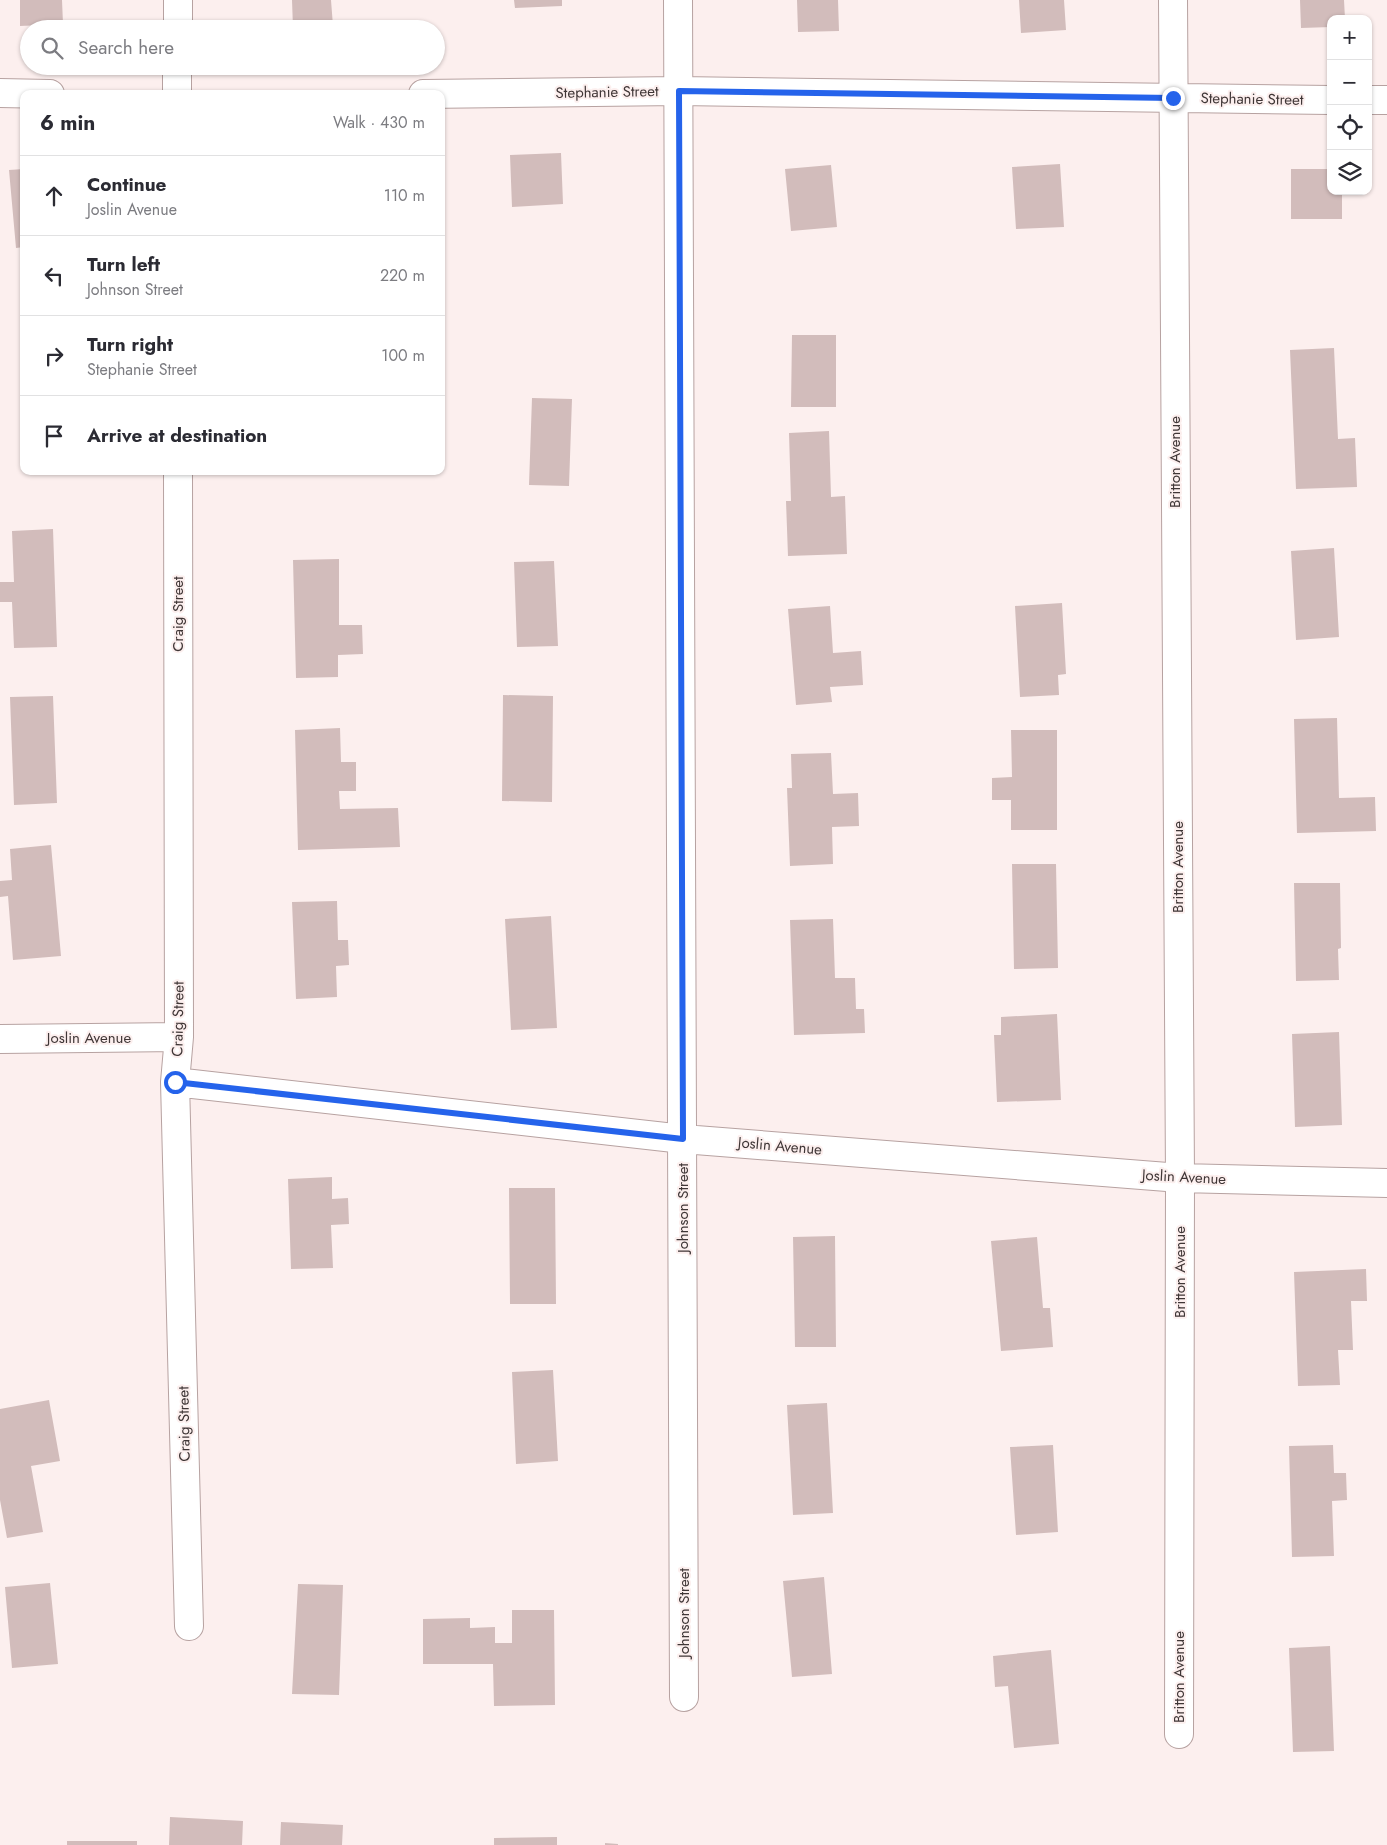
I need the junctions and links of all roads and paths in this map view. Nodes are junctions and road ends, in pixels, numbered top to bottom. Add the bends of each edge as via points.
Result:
1 (178, 0) edge
2 (678, 0) edge
3 (1173, 0) edge
4 (178, 20) edge
5 (177, 75) edge
6 (177, 90) edge
7 (679, 91) junction
8 (0, 93) edge
9 (20, 93) edge
10 (445, 94) edge
11 (1173, 98) junction
12 (1327, 100) edge
13 (1372, 100) edge
14 (1387, 100) edge
15 (178, 475) edge
16 (179, 1038) junction
17 (0, 1039) edge
18 (175, 1082) junction
19 (683, 1139) junction
20 (1180, 1178) junction
21 (1387, 1183) edge
22 (189, 1626) dead end
23 (684, 1697) dead end
24 (1179, 1734) dead end

1 - 4 street
2 - 7 street, Johnson Street
3 - 11 street, Britton Avenue
5 - 6 street
7 - 10 street, Stephanie Street
7 - 11 street, Stephanie Street
7 - 19 street, Johnson Street
8 - 9 street
11 - 12 street, Stephanie Street
11 - 20 street, Britton Avenue
13 - 14 street
15 - 16 street, Craig Street
16 - 17 street, Joslin Avenue
16 - 18 street, Craig Street
18 - 19 street, Joslin Avenue
18 - 22 street, Craig Street
19 - 20 street, Joslin Avenue
19 - 23 street, Johnson Street
20 - 21 street, Joslin Avenue
20 - 24 street, Britton Avenue

